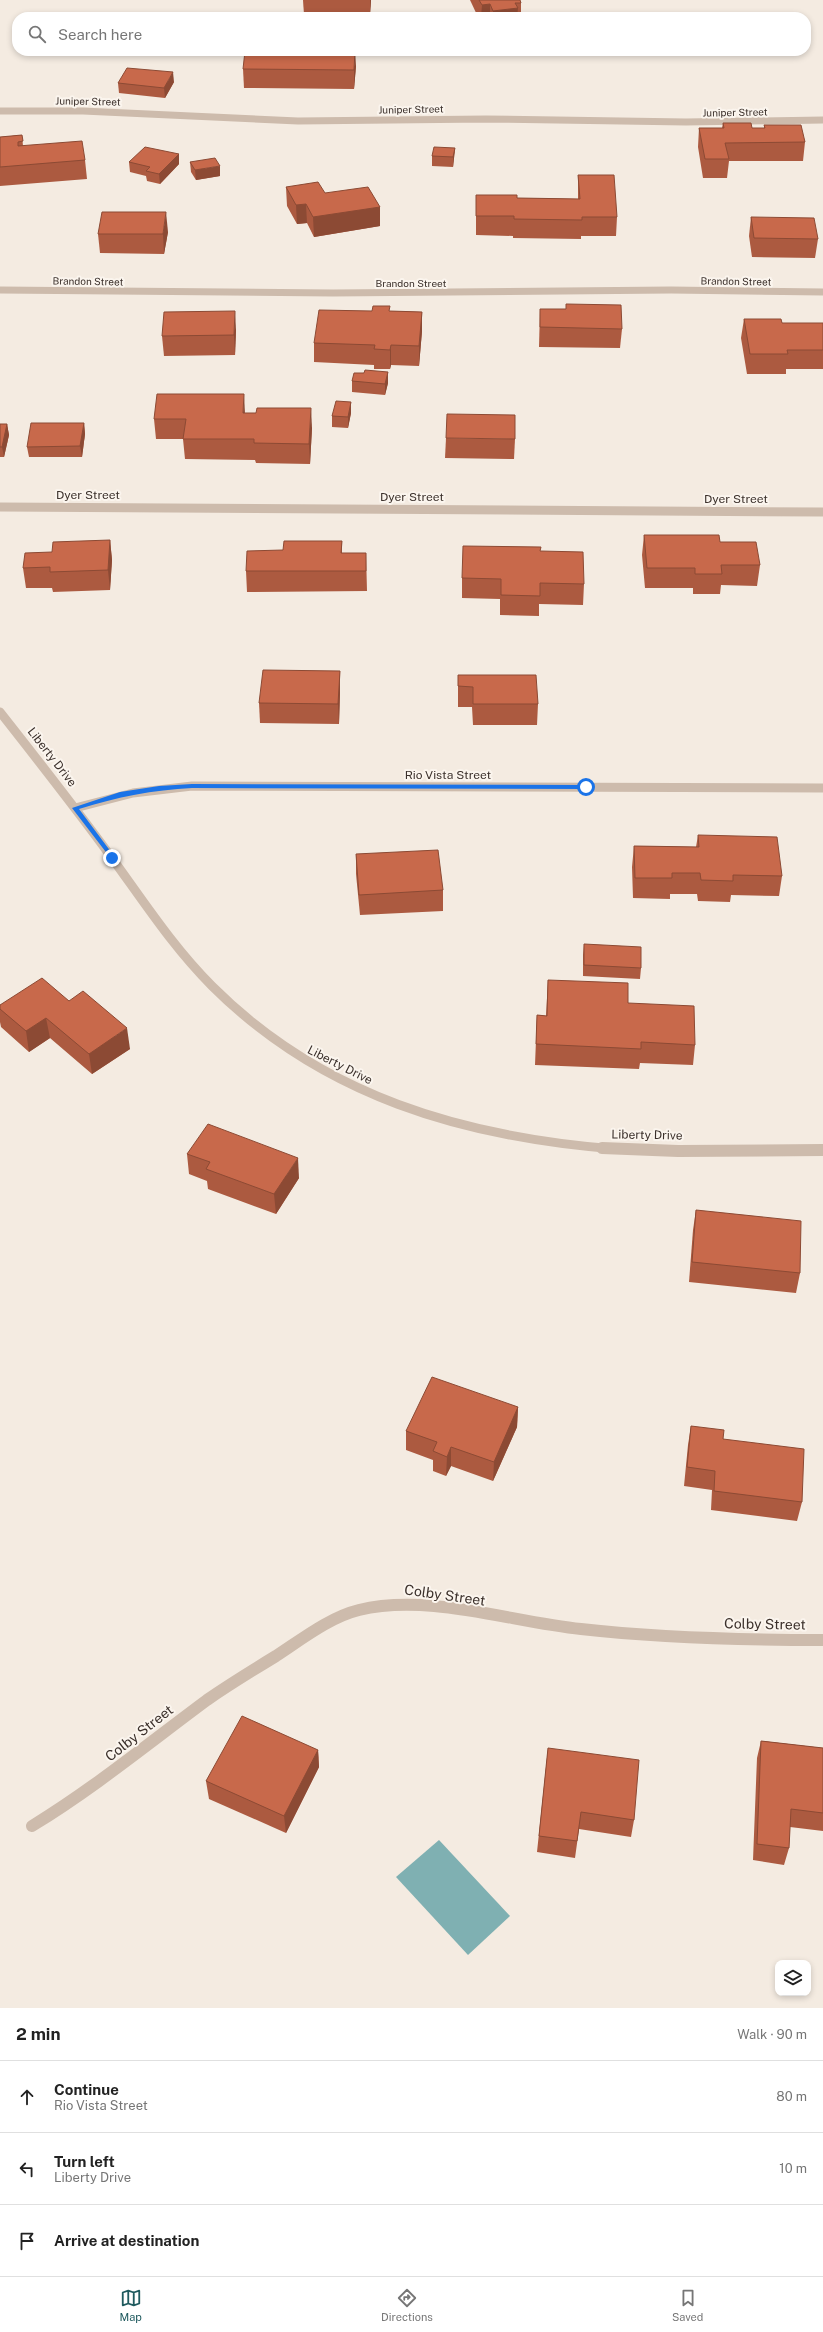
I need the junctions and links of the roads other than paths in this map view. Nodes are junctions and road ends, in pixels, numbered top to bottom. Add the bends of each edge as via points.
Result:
1 (0, 111) edge
2 (823, 120) edge
3 (0, 290) edge
4 (823, 292) edge
5 (0, 507) edge
6 (823, 512) edge
7 (0, 712) edge
8 (823, 788) edge
9 (75, 808) junction
10 (823, 1150) edge
11 (823, 1640) edge
12 (32, 1826) dead end

1 - 2 street, Juniper Street via 83,111 298,121
3 - 4 street, Brandon Street via 333,293 671,290
5 - 6 street, Dyer Street
7 - 9 street, Liberty Drive
8 - 9 street, Rio Vista Street via 192,786 120,794
9 - 10 street, Liberty Drive via 176,945 212,985 250,1023 292,1054 346,1085 409,1111 462,1126 530,1139 593,1147
11 - 12 street, Colby Street via 741,1640 604,1631 396,1603 357,1610 321,1627 215,1694 79,1797

